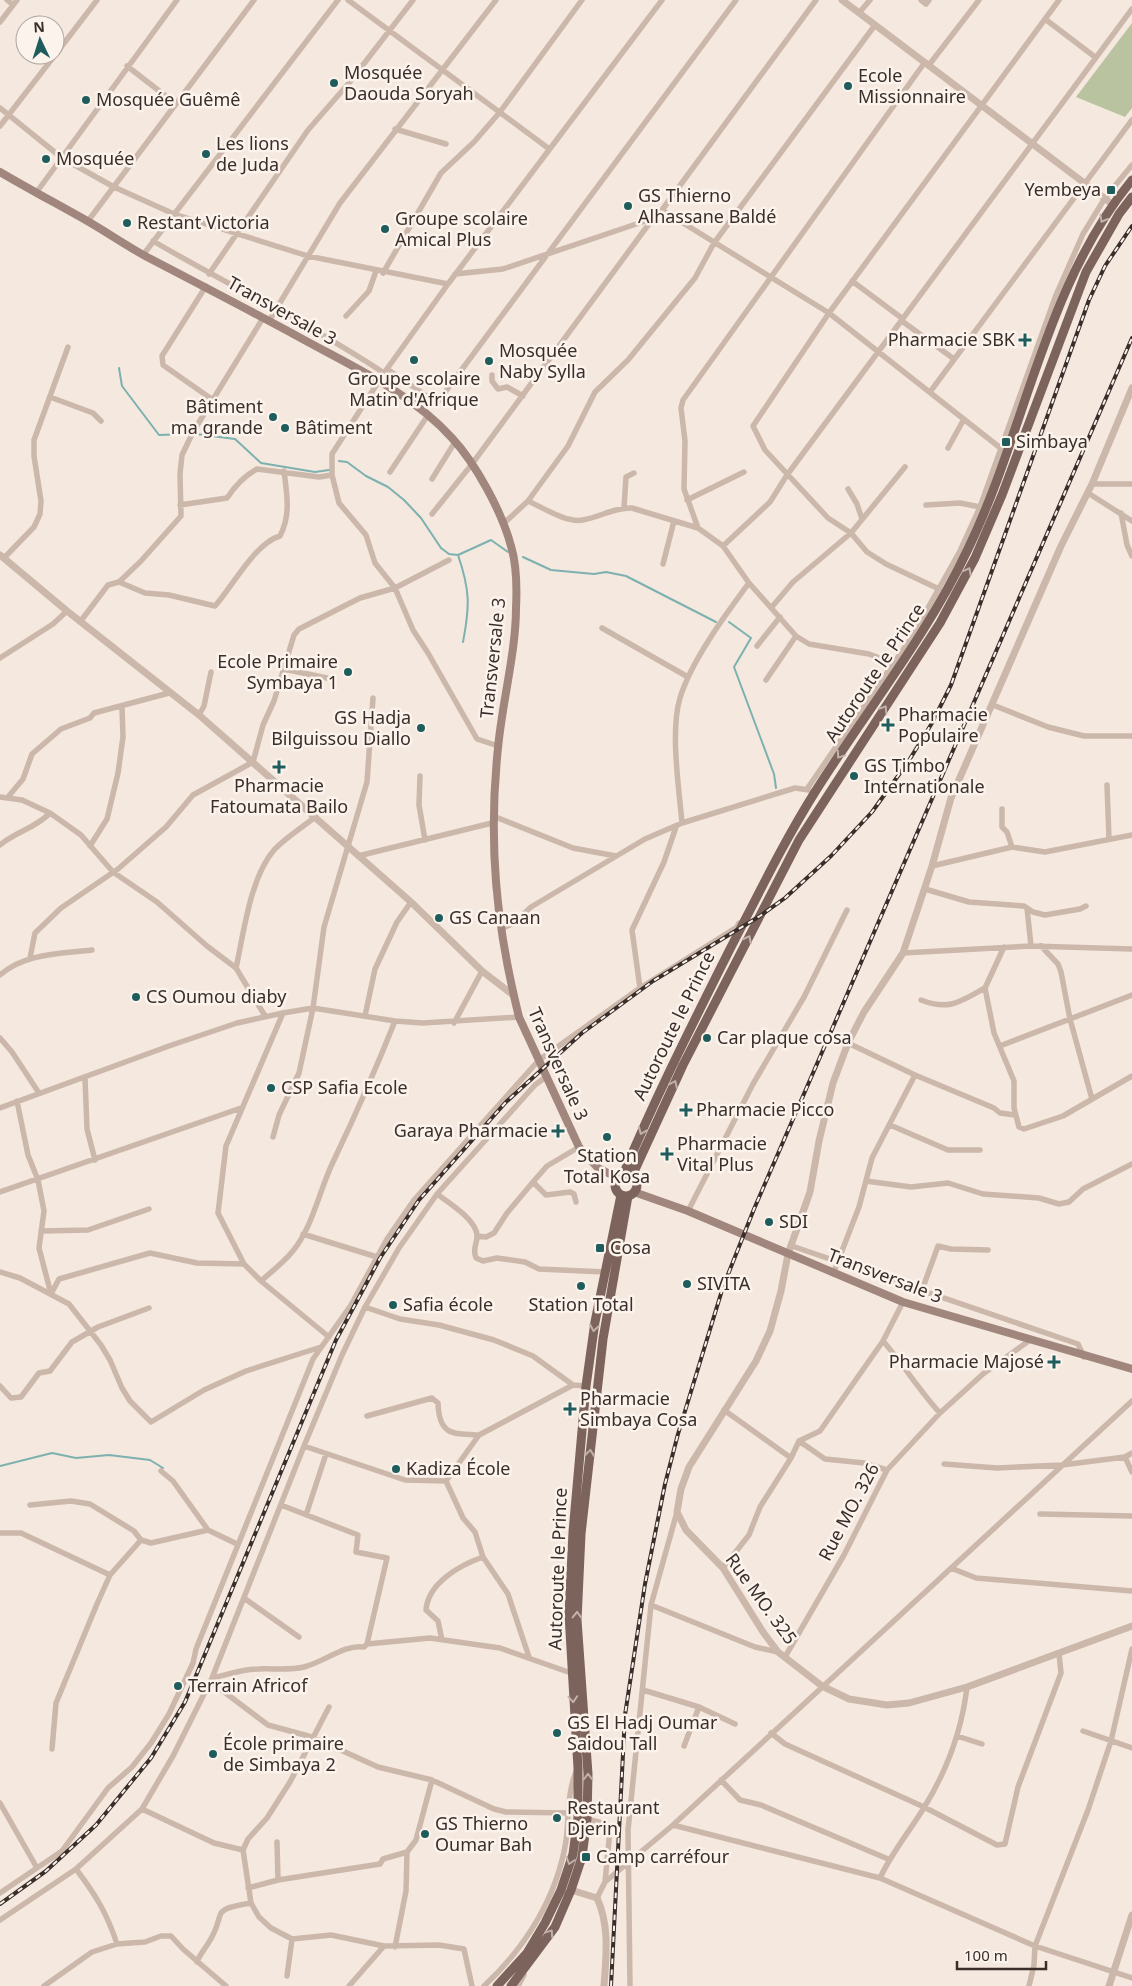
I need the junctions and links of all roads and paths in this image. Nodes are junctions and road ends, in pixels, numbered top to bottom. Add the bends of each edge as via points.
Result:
1 (7, 0) edge
2 (97, 0) edge
3 (177, 0) edge
4 (254, 0) edge
5 (338, 0) edge
6 (348, 0) edge
7 (413, 0) edge
8 (496, 0) edge
9 (582, 0) edge
10 (662, 0) edge
11 (736, 0) edge
12 (816, 0) edge
13 (842, 0) edge
14 (870, 0) edge
15 (921, 0) edge
16 (929, 0) edge
17 (978, 0) edge
18 (1059, 0) edge
19 (15, 3) edge
20 (1132, 9) edge
21 (859, 13) junction
22 (1045, 19) junction
23 (0, 22) edge
24 (875, 25) junction
25 (390, 29) junction
26 (65, 42) edge
27 (1095, 57) junction
28 (927, 64) junction
29 (47, 65) edge
30 (127, 66) junction
31 (442, 68) junction
32 (176, 104) junction
33 (0, 108) edge
34 (982, 108) junction
35 (500, 112) junction
36 (9, 115) junction
37 (1132, 120) edge
38 (0, 126) edge
39 (395, 129) junction
40 (1033, 142) junction
41 (446, 144) dead end
42 (548, 148) junction
43 (62, 158) junction
44 (1132, 165) edge
45 (0, 172) edge
46 (1132, 180) edge
47 (0, 181) edge
48 (1084, 182) junction
49 (114, 187) junction
50 (36, 193) junction
51 (1132, 197) edge
52 (1109, 201) junction
53 (662, 210) junction
54 (174, 214) junction
55 (654, 217) junction
56 (88, 221) junction
57 (236, 233) junction
58 (153, 241) junction
59 (714, 243) junction
60 (143, 254) junction
61 (548, 255) junction
62 (308, 256) junction
63 (380, 272) junction
64 (209, 274) junction
65 (455, 274) junction
66 (771, 279) junction
67 (852, 281) junction
68 (448, 284) junction
69 (206, 286) junction
70 (276, 310) junction
71 (829, 313) junction
72 (346, 316) dead end
73 (266, 319) junction
74 (903, 320) junction
75 (68, 347) dead end
76 (878, 354) junction
77 (954, 359) junction
78 (386, 371) junction
79 (492, 375) dead end
80 (379, 382) junction
81 (1132, 388) edge
82 (930, 392) junction
83 (523, 396) junction
84 (50, 397) junction
85 (213, 400) junction
86 (428, 415) junction
87 (964, 419) junction
88 (101, 421) dead end
89 (455, 442) junction
90 (948, 448) dead end
91 (1003, 450) junction
92 (472, 464) junction
93 (905, 467) dead end
94 (284, 471) junction
95 (390, 472) dead end
96 (744, 472) dead end
97 (634, 474) dead end
98 (332, 475) junction
99 (786, 476) junction
100 (432, 479) dead end
101 (1092, 484) junction
102 (1132, 484) edge
103 (848, 489) dead end
104 (1088, 493) junction
105 (687, 500) junction
106 (528, 502) junction
107 (180, 504) junction
108 (926, 504) dead end
109 (980, 507) junction
110 (624, 508) junction
111 (1121, 513) junction
112 (432, 514) dead end
113 (862, 519) junction
114 (674, 521) junction
115 (1132, 522) edge
116 (503, 524) junction
117 (698, 528) junction
118 (851, 533) junction
119 (723, 546) junction
120 (2, 556) edge
121 (1132, 556) edge
122 (449, 560) dead end
123 (663, 564) dead end
124 (119, 582) junction
125 (749, 583) junction
126 (395, 588) junction
127 (939, 589) junction
128 (772, 608) junction
129 (67, 611) junction
130 (780, 617) junction
131 (80, 622) junction
132 (602, 628) dead end
133 (796, 636) junction
134 (757, 646) dead end
135 (0, 658) edge
136 (893, 663) junction
137 (284, 669) junction
138 (211, 672) dead end
139 (327, 678) dead end
140 (688, 678) junction
141 (766, 680) dead end
142 (169, 692) junction
143 (373, 698) dead end
144 (993, 705) junction
145 (122, 707) junction
146 (199, 715) junction
147 (1132, 736) edge
148 (498, 746) junction
149 (253, 762) junction
150 (420, 776) dead end
151 (1107, 784) dead end
152 (811, 791) junction
153 (8, 797) junction
154 (0, 798) edge
155 (1002, 809) dead end
156 (50, 813) junction
157 (314, 818) junction
158 (493, 819) junction
159 (679, 825) junction
160 (1132, 835) edge
161 (1109, 839) junction
162 (424, 840) junction
163 (0, 845) edge
164 (90, 846) junction
165 (1012, 847) junction
166 (348, 848) junction
167 (358, 856) junction
168 (616, 856) junction
169 (932, 866) junction
170 (113, 872) junction
171 (764, 883) junction
172 (925, 889) junction
173 (411, 902) junction
174 (1086, 906) dead end
175 (1027, 908) junction
176 (847, 910) dead end
177 (501, 929) junction
178 (1031, 946) junction
179 (1040, 946) junction
180 (1004, 947) junction
181 (1132, 949) edge
182 (92, 950) dead end
183 (903, 953) junction
184 (30, 958) junction
185 (236, 968) junction
186 (482, 971) junction
187 (0, 975) edge
188 (640, 988) junction
189 (985, 988) junction
190 (513, 995) junction
191 (1132, 995) edge
192 (921, 1000) dead end
193 (313, 1008) junction
194 (282, 1013) junction
195 (265, 1016) junction
196 (365, 1016) junction
197 (519, 1017) junction
198 (1070, 1018) junction
199 (395, 1021) junction
200 (454, 1022) junction
201 (0, 1038) edge
202 (848, 1042) junction
203 (1000, 1046) junction
204 (539, 1060) junction
205 (915, 1075) junction
206 (547, 1076) junction
207 (1132, 1076) edge
208 (85, 1078) junction
209 (39, 1093) junction
210 (1092, 1099) junction
211 (17, 1101) junction
212 (0, 1108) edge
213 (241, 1108) junction
214 (1015, 1115) junction
215 (890, 1125) junction
216 (273, 1137) dead end
217 (579, 1147) junction
218 (980, 1150) dead end
219 (95, 1160) junction
220 (1132, 1164) edge
221 (624, 1176) junction
222 (38, 1180) junction
223 (866, 1181) junction
224 (533, 1182) junction
225 (0, 1192) edge
226 (437, 1194) junction
227 (628, 1194) junction
228 (576, 1202) dead end
229 (149, 1209) dead end
230 (688, 1212) junction
231 (41, 1231) junction
232 (304, 1234) junction
233 (477, 1236) junction
234 (792, 1246) junction
235 (988, 1250) dead end
236 (788, 1254) junction
237 (377, 1257) junction
238 (838, 1262) junction
239 (244, 1264) junction
240 (0, 1272) edge
241 (605, 1272) junction
242 (833, 1274) junction
243 (261, 1281) junction
244 (922, 1290) junction
245 (51, 1294) junction
246 (903, 1302) junction
247 (366, 1307) junction
248 (149, 1308) dead end
249 (92, 1332) junction
250 (328, 1337) junction
251 (1030, 1340) junction
252 (883, 1341) junction
253 (323, 1346) junction
254 (1084, 1357) junction
255 (1132, 1369) edge
256 (573, 1385) junction
257 (0, 1386) edge
258 (586, 1386) junction
259 (1132, 1401) edge
260 (724, 1410) junction
261 (940, 1413) junction
262 (367, 1416) dead end
263 (479, 1435) junction
264 (799, 1441) junction
265 (304, 1446) junction
266 (1132, 1453) edge
267 (326, 1454) junction
268 (791, 1458) junction
269 (1126, 1458) junction
270 (944, 1464) dead end
271 (1062, 1465) junction
272 (161, 1470) dead end
273 (887, 1470) junction
274 (1132, 1472) edge
275 (446, 1480) junction
276 (30, 1505) dead end
277 (281, 1505) junction
278 (677, 1512) junction
279 (306, 1514) junction
280 (1040, 1514) dead end
281 (1132, 1516) edge
282 (208, 1530) junction
283 (0, 1533) edge
284 (141, 1540) junction
285 (237, 1544) junction
286 (483, 1557) junction
287 (723, 1568) junction
288 (951, 1568) junction
289 (110, 1575) junction
290 (1132, 1591) edge
291 (244, 1598) junction
292 (651, 1605) junction
293 (1132, 1626) edge
294 (299, 1637) dead end
295 (442, 1640) junction
296 (367, 1644) junction
297 (1132, 1649) edge
298 (1059, 1653) junction
299 (782, 1654) junction
300 (529, 1657) junction
301 (571, 1673) junction
302 (212, 1680) junction
303 (822, 1686) junction
304 (968, 1687) junction
305 (643, 1690) junction
306 (328, 1707) dead end
307 (699, 1708) junction
308 (735, 1724) dead end
309 (1083, 1731) dead end
310 (771, 1732) junction
311 (957, 1736) junction
312 (312, 1737) junction
313 (1111, 1741) junction
314 (982, 1744) dead end
315 (684, 1746) dead end
316 (1132, 1748) edge
317 (52, 1749) dead end
318 (578, 1768) junction
319 (432, 1780) junction
320 (721, 1780) junction
321 (0, 1803) edge
322 (924, 1807) junction
323 (142, 1809) junction
324 (570, 1813) junction
325 (587, 1819) junction
326 (673, 1825) junction
327 (276, 1842) dead end
328 (244, 1850) junction
329 (407, 1852) junction
330 (888, 1859) junction
331 (628, 1862) junction
332 (37, 1868) junction
333 (76, 1869) junction
334 (880, 1878) junction
335 (278, 1880) junction
336 (605, 1882) junction
337 (248, 1888) junction
338 (571, 1890) junction
339 (0, 1893) edge
340 (597, 1898) junction
341 (251, 1903) junction
342 (1132, 1915) edge
343 (0, 1920) edge
344 (292, 1938) junction
345 (117, 1944) junction
346 (384, 1946) junction
347 (1035, 1946) junction
348 (395, 1947) junction
349 (534, 1956) junction
350 (197, 1962) junction
351 (1114, 1972) junction
352 (287, 1976) dead end
353 (1132, 1978) edge
354 (44, 1986) edge
355 (226, 1986) edge
356 (349, 1986) edge
357 (472, 1986) edge
358 (484, 1986) edge
359 (497, 1986) edge
360 (511, 1986) edge
361 (518, 1986) edge
362 (604, 1986) edge
363 (630, 1986) edge
364 (1029, 1986) edge
365 (1109, 1986) edge

1 - 19 street
2 - 26 street
3 - 30 street
4 - 32 street
5 - 54 street
6 - 25 street
7 - 25 street
8 - 31 street
9 - 35 street
10 - 42 street
11 - 61 street
12 - 53 street
13 - 21 street
14 - 21 street
15 - 16 street via 926,4
17 - 28 street
18 - 22 street
19 - 23 street
20 - 27 street
21 - 24 street
22 - 27 street
22 - 34 street
24 - 28 street
24 - 59 street
25 - 31 street
25 - 57 street via 308,130
27 - 40 street
28 - 34 street
28 - 66 street
29 - 36 street
30 - 32 street
30 - 43 street
31 - 35 street
31 - 39 street
32 - 49 street
33 - 36 street
34 - 40 street
34 - 67 street
35 - 42 street
35 - 63 street via 441,173
36 - 38 street
36 - 43 street
37 - 48 street
39 - 41 street
39 - 62 street via 340,203
40 - 48 street
40 - 74 street
42 - 65 street
43 - 49 street
43 - 50 street
44 - 52 street
45 - 47 street
45 - 50 main road, Transversale 3
46 - 52 main road, Autoroute le Prince
48 - 52 street
48 - 77 street
49 - 54 street
49 - 56 street
50 - 56 main road, Transversale 3
221 -> 51 main road, Autoroute le Prince via 799,840 940,623 975,558 1086,272
52 - 91 main road, Autoroute le Prince via 1077,266
53 - 55 street
53 - 59 street
54 - 57 street
54 - 58 street
55 - 61 street
55 - 83 street
56 - 60 main road, Transversale 3
57 - 62 street
57 - 64 street
58 - 60 street
58 - 64 street
59 - 66 street
59 - 106 street via 695,278 628,360 595,392 568,446
60 - 69 main road, Transversale 3
61 - 65 street via 503,269
61 - 78 street via 437,403
62 - 63 street
62 - 70 street
63 - 68 street
63 - 72 street via 369,291
64 - 70 street
65 - 68 street
66 - 71 street
66 - 105 street via 683,400 684,489
67 - 71 street
67 - 74 street
68 - 78 street
69 - 73 main road, Transversale 3
69 - 85 street via 162,356 162,365
70 - 73 street
70 - 78 street
71 - 76 street
71 - 99 street via 753,426 765,450
73 - 80 main road, Transversale 3
73 - 85 street
74 - 76 street
74 - 77 street
75 - 84 street
76 - 82 street
76 - 99 street
77 - 82 street
78 - 80 street
79 - 83 street via 498,389 507,388
80 - 86 main road, Transversale 3
80 - 98 street via 332,454
81 - 101 street
82 - 87 street
83 - 92 street
84 - 88 street via 93,413
84 - 120 street via 34,440 40,514 34,527
85 - 107 street via 182,455
86 - 89 main road, Transversale 3
86 - 95 street
87 - 90 street
87 - 91 street
89 - 92 main road, Transversale 3
89 - 100 street
91 - 109 street
91 -> 152 main road, Autoroute le Prince via 969,548 938,607
92 - 112 street
92 - 116 main road, Transversale 3
93 - 113 street
94 - 98 street via 319,477
94 - 107 street via 256,469 235,486 227,498
94 - 124 street via 288,511 280,536 273,538 253,557 215,606 169,595 144,593
96 - 105 street
97 - 110 street via 626,477
98 - 126 street via 339,503 366,535 375,563
99 - 118 street via 828,518
99 - 119 street via 770,502
101 - 102 street
101 - 104 street
103 - 113 street
104 - 111 street
104 - 144 street via 1061,546
105 - 117 street
106 - 110 street via 566,518 581,520
106 - 116 street
107 - 124 street via 181,516
108 - 109 street via 960,503
109 - 127 street
110 - 114 street
111 - 115 street
111 - 121 street
113 - 118 street
114 - 117 street
114 - 123 street
116 - 148 main road, Transversale 3 via 515,571 516,611
117 - 119 street
118 - 127 street via 867,552
118 - 128 street via 793,582
119 - 125 street
120 - 129 street
122 - 126 street
124 - 131 street via 108,585
125 - 128 street
125 - 140 street
126 - 137 street via 360,598 299,629 294,635
126 - 148 street via 413,630 472,733 477,739
127 - 136 street
128 - 130 street
129 - 131 street
129 - 135 street via 53,624
130 - 133 street
130 - 134 street
131 - 142 street
132 - 140 street
133 - 136 street via 809,644 869,654
133 - 141 street
136 - 152 street
137 - 139 street
137 - 149 street
138 - 146 street
140 - 159 street via 680,699 678,725
142 - 145 street
142 - 146 street
143 - 166 street via 367,782
144 - 147 street via 1048,727 1084,736
144 - 169 street via 951,798
145 - 153 street via 94,714 61,729 32,754 22,779
145 - 164 street via 123,738 118,773 107,819
146 - 149 street
148 - 158 main road, Transversale 3
149 - 157 street
149 - 170 street via 193,795 166,827
150 - 162 street via 419,805
151 - 161 street
152 - 159 street via 795,788
152 - 171 main road, Autoroute le Prince
153 - 154 street
153 - 156 street
155 - 165 street via 1002,827
156 - 163 street via 42,822 7,838
156 - 164 street via 81,835
157 - 166 street
157 - 185 street via 275,849 262,868
158 - 162 street
158 - 168 street via 573,848
158 - 177 main road, Transversale 3 via 493,864
159 - 168 street
159 - 188 street via 632,930
160 - 161 street
161 - 165 street via 1045,852
162 - 167 street
164 - 170 street
165 - 169 street
166 - 167 street
166 - 193 street via 324,927
167 - 173 street
168 - 177 street
169 - 172 street
170 - 184 street via 62,908 35,933
170 - 185 street via 157,902
171 - 188 street via 758,886 737,927
171 -> 221 main road, Autoroute le Prince via 672,1063
172 - 175 street via 962,900
172 - 183 street
173 - 186 street
173 - 196 street via 397,922 375,969
174 - 175 street via 1080,910 1045,915
175 - 178 street
176 - 230 street
177 - 190 main road, Transversale 3
178 - 179 street
178 - 180 street
179 - 181 street
179 - 198 street via 1058,964
180 - 183 street
180 - 189 street
182 - 184 street
183 - 202 street
184 - 187 street via 9,967
185 - 195 street
186 - 190 street
186 - 200 street
188 - 204 street
189 - 192 street via 947,1006
189 - 203 street
190 - 197 main road, Transversale 3
191 - 198 street
193 - 194 street
193 - 196 street
193 - 216 street via 299,1073 279,1115
194 - 195 street
194 - 213 street
195 - 208 street via 169,1046
196 - 199 street
197 - 200 street
197 - 204 main road, Transversale 3
198 - 203 street
198 - 210 street
199 - 200 street
199 - 232 street
201 - 209 street
202 - 205 street
202 - 234 street via 833,1083 810,1192
203 - 214 street via 1014,1081
204 - 206 main road, Transversale 3
204 - 237 street via 414,1200
205 - 214 street via 1000,1113
205 - 215 street
206 - 217 main road, Transversale 3
206 - 226 street via 535,1085
207 - 210 street
208 - 209 street
208 - 219 street via 87,1129
209 - 211 street
210 - 214 street via 1063,1116 1024,1130 1019,1127
211 - 212 street
211 - 222 street via 28,1155
213 - 219 street
213 - 239 street via 226,1146 218,1213
215 - 218 street via 948,1150
215 - 223 street via 872,1158
217 - 221 main road, Transversale 3 via 598,1168
217 - 224 street via 547,1166
219 - 222 street
220 - 223 street via 1084,1188 1069,1202 1055,1205 1039,1198 983,1194 948,1183 911,1187
221 - 227 main road via 636,1182
221 - 227 main road via 615,1187
222 - 225 street
222 - 231 street via 44,1211
223 - 238 street
224 - 228 street via 546,1195 570,1192
224 - 233 street via 494,1233 486,1237
226 - 233 street via 464,1213
226 - 247 street via 399,1248
227 - 230 main road, Transversale 3
227 - 241 main road, Autoroute le Prince
325 -> 227 main road, Autoroute le Prince via 588,1774 577,1620 581,1534 603,1339
229 - 231 street via 88,1230
230 - 236 main road, Transversale 3
231 - 245 street via 39,1248
232 - 237 street
232 - 243 street via 292,1252
233 - 241 street via 473,1252 483,1261 497,1258 525,1262 539,1269
234 - 236 street
234 - 238 street
235 - 244 street via 938,1246
236 - 242 main road, Transversale 3
236 - 260 street via 770,1331 756,1361
237 - 250 street via 351,1305
238 - 242 street
238 - 244 street
239 - 243 street
239 - 245 street via 197,1263 150,1253 59,1279
240 - 245 street
241 -> 258 main road, Autoroute le Prince
242 - 246 main road, Transversale 3
243 - 250 street
244 - 254 street via 1078,1344
245 - 249 street via 69,1304
246 - 251 main road, Transversale 3
246 - 252 street
247 - 256 street via 400,1320 439,1325 494,1340 533,1356
247 - 265 street
248 - 249 street
249 - 253 street via 130,1401 151,1422 204,1390
249 - 257 street via 72,1342 50,1372 39,1373 21,1397 11,1398
250 - 253 street
251 - 254 main road, Transversale 3
251 - 261 street, Rue MO. 326 via 983,1374
252 - 261 street via 917,1388
252 - 264 street via 820,1431
253 - 285 street via 313,1359
254 - 255 main road, Transversale 3
256 - 258 street
256 - 263 street
258 - 301 main road, Autoroute le Prince via 572,1550
259 - 271 street
260 - 268 street
260 - 278 street via 689,1468 680,1489
261 - 273 street, Rue MO. 326
262 - 263 street via 432,1398 438,1403 438,1415 443,1426 452,1434
263 - 275 street
264 - 268 street
264 - 273 street via 825,1459 864,1463
265 - 267 street
265 - 277 street
266 - 269 street
267 - 275 street via 405,1480
267 - 279 street
268 - 287 street via 760,1507 749,1535
269 - 271 street
269 - 274 street
270 - 271 street via 997,1468
271 - 288 street
272 - 282 street via 173,1481
273 - 299 street, Rue MO. 326 via 844,1555
275 - 286 street via 463,1518 475,1532
276 - 284 street via 72,1501 90,1504 134,1531
277 - 279 street
277 - 291 street
278 - 287 street, Rue MO. 325 via 686,1530
278 - 292 street
279 - 296 street via 358,1535 356,1552 387,1558
280 - 281 street
282 - 284 street via 152,1543
282 - 285 street
283 - 289 street via 21,1532
284 - 289 street
285 - 332 street via 193,1663 161,1729 132,1767 108,1788 62,1851
286 - 295 street via 464,1563 433,1589 426,1603 426,1610 438,1621
286 - 300 street via 508,1594
287 - 299 street, Rue MO. 325 via 763,1632
288 - 290 street via 976,1578
288 - 303 street
289 - 317 street via 56,1703
291 - 294 street
291 - 302 street
292 - 299 street via 755,1647
292 - 305 street
293 - 298 street, Rue MO. 325
295 - 296 street via 430,1638
295 - 300 street via 500,1648
296 - 302 street via 348,1648 304,1667 284,1670 256,1668
297 - 313 street
298 - 304 street, Rue MO. 325
298 - 322 street via 1060,1672 1018,1788 1004,1844 997,1845
299 - 303 street, Rue MO. 325
300 - 301 street
301 -> 318 main road, Autoroute le Prince
302 - 312 street via 268,1725
302 - 323 street
303 - 304 street, Rue MO. 325 via 849,1699 887,1705 909,1703
303 - 310 street
304 - 311 street
305 - 307 street
305 - 331 street via 628,1830
306 - 312 street
307 - 308 street
307 - 315 street
309 - 313 street
310 - 320 street
310 - 322 street via 785,1744
311 - 314 street
311 - 322 street
312 - 319 street via 378,1767
312 - 328 street via 290,1782 267,1818 248,1839
313 - 316 street
313 - 347 street via 1085,1819
318 - 324 street via 572,1783
318 -> 359 main road, Autoroute le Prince via 578,1817 573,1854 560,1890 526,1953
319 - 324 street via 506,1812
319 - 329 street via 416,1840
320 - 326 street
320 - 330 street via 740,1800 761,1805
321 - 332 street
322 - 330 street
323 - 328 street via 214,1843
323 - 333 street
324 - 358 street via 556,1881 545,1906 503,1969
325 - 336 street via 606,1824 610,1830
325 - 338 main road, Autoroute le Prince via 582,1857
326 - 331 street
326 - 334 street
327 - 335 street
328 - 337 street
329 - 335 street via 380,1864
329 - 348 street via 406,1891
330 - 334 street
331 - 336 street
331 - 363 street
332 - 339 street
333 - 343 street
333 - 345 street via 97,1897
334 - 347 street
335 - 337 street
336 - 340 street
337 - 341 street
338 - 340 street
349 -> 338 main road, Autoroute le Prince via 555,1927
340 - 362 street via 605,1922
341 - 344 street via 271,1928
341 - 350 street via 227,1907 220,1912 210,1941 200,1952
342 - 351 street
344 - 346 street via 331,1935
344 - 352 street
345 - 350 street via 171,1936
345 - 354 street via 92,1952
346 - 348 street
346 - 356 street
347 - 351 street
347 - 364 street
348 - 357 street via 464,1948
349 - 360 main road, Autoroute le Prince
349 - 361 street
350 - 355 street
351 - 353 street
351 - 365 street

